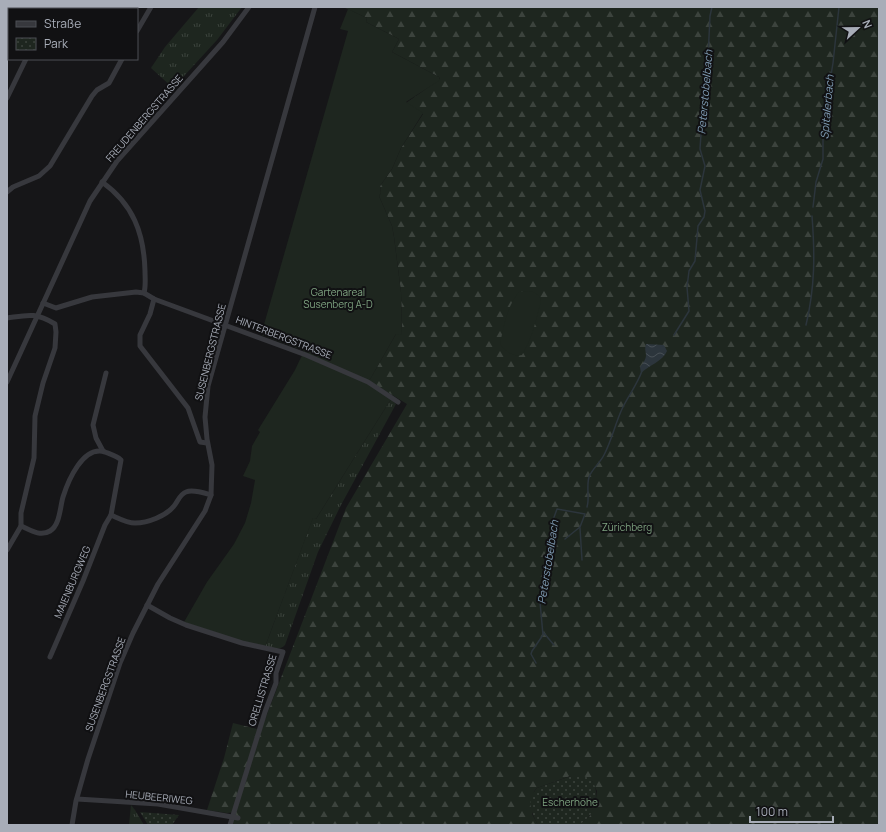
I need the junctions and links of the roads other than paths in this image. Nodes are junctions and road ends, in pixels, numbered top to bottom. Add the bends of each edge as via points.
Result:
1 (151, 7) edge
2 (249, 7) edge
3 (315, 7) edge
4 (138, 29) edge
5 (26, 60) edge
6 (121, 60) edge
7 (7, 98) edge
8 (102, 182) junction
9 (7, 192) edge
10 (144, 293) junction
11 (154, 298) junction
12 (43, 303) junction
13 (37, 316) junction
14 (7, 318) edge
15 (226, 324) junction
16 (106, 373) dead end
17 (7, 382) edge
18 (398, 402) dead end
19 (207, 443) junction
20 (103, 451) junction
21 (211, 495) junction
22 (111, 515) junction
23 (21, 526) junction
24 (7, 550) edge
25 (147, 605) junction
26 (50, 657) dead end
27 (77, 799) junction
28 (232, 816) junction
29 (238, 818) dead end
30 (72, 825) edge
31 (230, 825) edge

1 - 4 street
2 - 8 street, FREUDENBERGSTRASSE via 223,42 135,139
3 - 15 street, SUSENBERGSTRASSE
5 - 7 street
6 - 9 street via 109,83 92,96 50,166 38,176
8 - 10 street via 122,200 136,225 142,242 146,285
8 - 12 street, FREUDENBERGSTRASSE via 80,219
10 - 11 street, HINTERBERGSTRASSE
10 - 12 street, HINTERBERGSTRASSE via 92,297 56,308
11 - 15 street, HINTERBERGSTRASSE
11 - 19 street via 140,335 140,346 188,408 200,442
12 - 13 street, FREUDENBERGSTRASSE
13 - 14 street
13 - 17 street, FREUDENBERGSTRASSE
13 - 23 street via 55,324 56,340 35,416 34,458 21,512
15 - 18 street, HINTERBERGSTRASSE via 349,373
15 - 19 street, SUSENBERGSTRASSE via 207,394
16 - 20 street via 93,425
19 - 21 street, SUSENBERGSTRASSE via 212,465
20 - 22 street, MAIENBURGWEG via 122,461
20 - 23 street via 87,454 81,461 63,496 53,528 39,534
21 - 22 street via 186,492 168,512 138,523 127,522
21 - 25 street, SUSENBERGSTRASSE via 205,511
22 - 26 street, MAIENBURGWEG
23 - 24 street
25 - 27 street, SUSENBERGSTRASSE via 114,680
25 - 28 street, ORELLISTRASSE via 192,627 242,643 283,652 276,673 276,683
27 - 28 street, HEUBEERIWEG via 158,804
27 - 30 street, SUSENBERGSTRASSE
28 - 29 street, HEUBEERIWEG
28 - 31 street, ORELLISTRASSE

